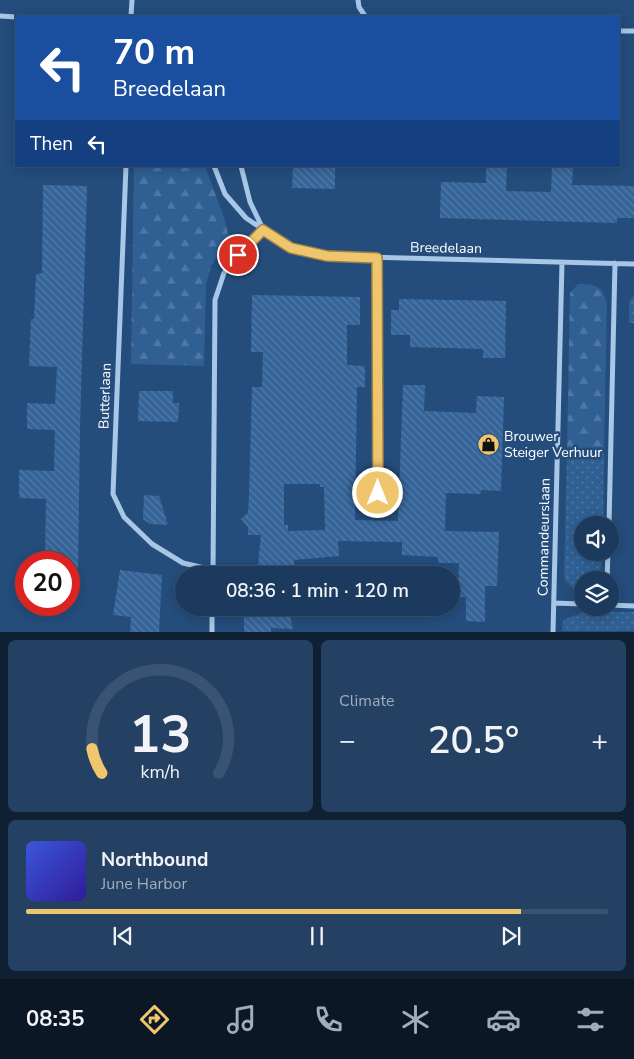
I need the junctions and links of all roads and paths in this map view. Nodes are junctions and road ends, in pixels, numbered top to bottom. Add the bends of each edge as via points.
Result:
1 (132, 0) edge
2 (358, 0) edge
3 (131, 15) edge
4 (364, 15) edge
5 (0, 16) edge
6 (15, 17) edge
7 (620, 31) edge
8 (634, 31) edge
9 (126, 167) edge
10 (214, 167) edge
11 (241, 167) edge
12 (263, 230) junction
13 (377, 258) junction
14 (562, 262) junction
15 (616, 263) junction
16 (634, 264) edge
17 (378, 513) dead end
18 (608, 516) edge
19 (194, 566) edge
20 (213, 566) edge
21 (554, 603) junction
22 (574, 604) edge
23 (619, 605) edge
24 (634, 606) edge
25 (212, 616) edge
26 (212, 632) edge
27 (553, 632) edge

1 - 3 street
2 - 4 street
5 - 6 street
7 - 8 street
9 - 19 street, Butterlaan via 113,494 124,517 152,544
10 - 12 street, Breedelaan via 225,194 246,218
11 - 12 street via 250,202
12 - 13 street, Breedelaan via 291,248 327,256
12 - 20 street, Butterlaan via 224,273 215,300
13 - 14 street, Breedelaan
13 - 17 lane
14 - 15 street, Breedelaan
14 - 21 street, Commandeurslaan
15 - 16 street, Breedelaan
15 - 18 street
21 - 22 street
21 - 27 street, Commandeurslaan
23 - 24 street
25 - 26 street

